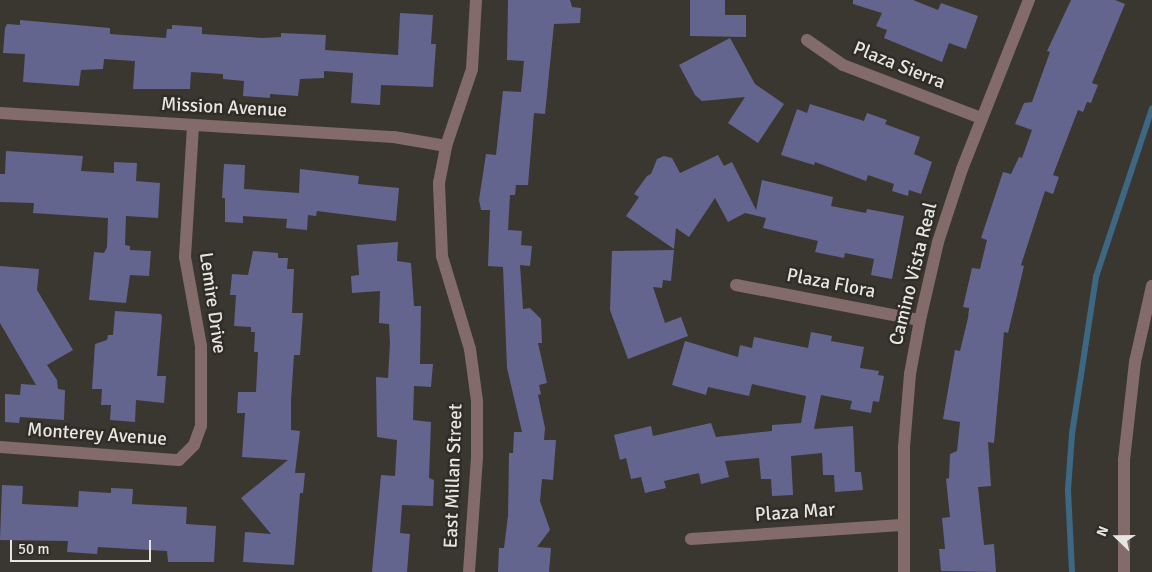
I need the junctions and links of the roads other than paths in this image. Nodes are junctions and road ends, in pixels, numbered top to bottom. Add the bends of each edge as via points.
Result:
1 (476, 0) edge
2 (1029, 0) edge
3 (807, 40) dead end
4 (0, 113) edge
5 (981, 118) junction
6 (192, 125) junction
7 (446, 146) junction
8 (736, 285) dead end
9 (1152, 286) edge
10 (920, 320) junction
11 (201, 426) joint
12 (0, 447) edge
13 (902, 525) junction
14 (691, 539) dead end
15 (469, 572) edge
16 (904, 572) edge
17 (1124, 572) edge

1 - 7 street, East Millan Street via 472,69
2 - 5 street, Camino Vista Real
3 - 5 street, Plaza Sierra via 843,65
4 - 6 street, Mission Avenue
5 - 10 street, Camino Vista Real via 938,242
6 - 7 street, Mission Avenue via 394,137
6 - 11 street, Lemire Drive via 185,257 202,346
7 - 15 street, East Millan Street via 440,183 442,256 470,349 477,401 477,457
8 - 10 street, Plaza Flora
9 - 17 street via 1135,362 1124,460
10 - 13 street, Camino Vista Real via 906,421
11 - 12 street, Monterey Avenue via 194,445 179,460
13 - 14 street, Plaza Mar
13 - 16 street, Camino Vista Real

